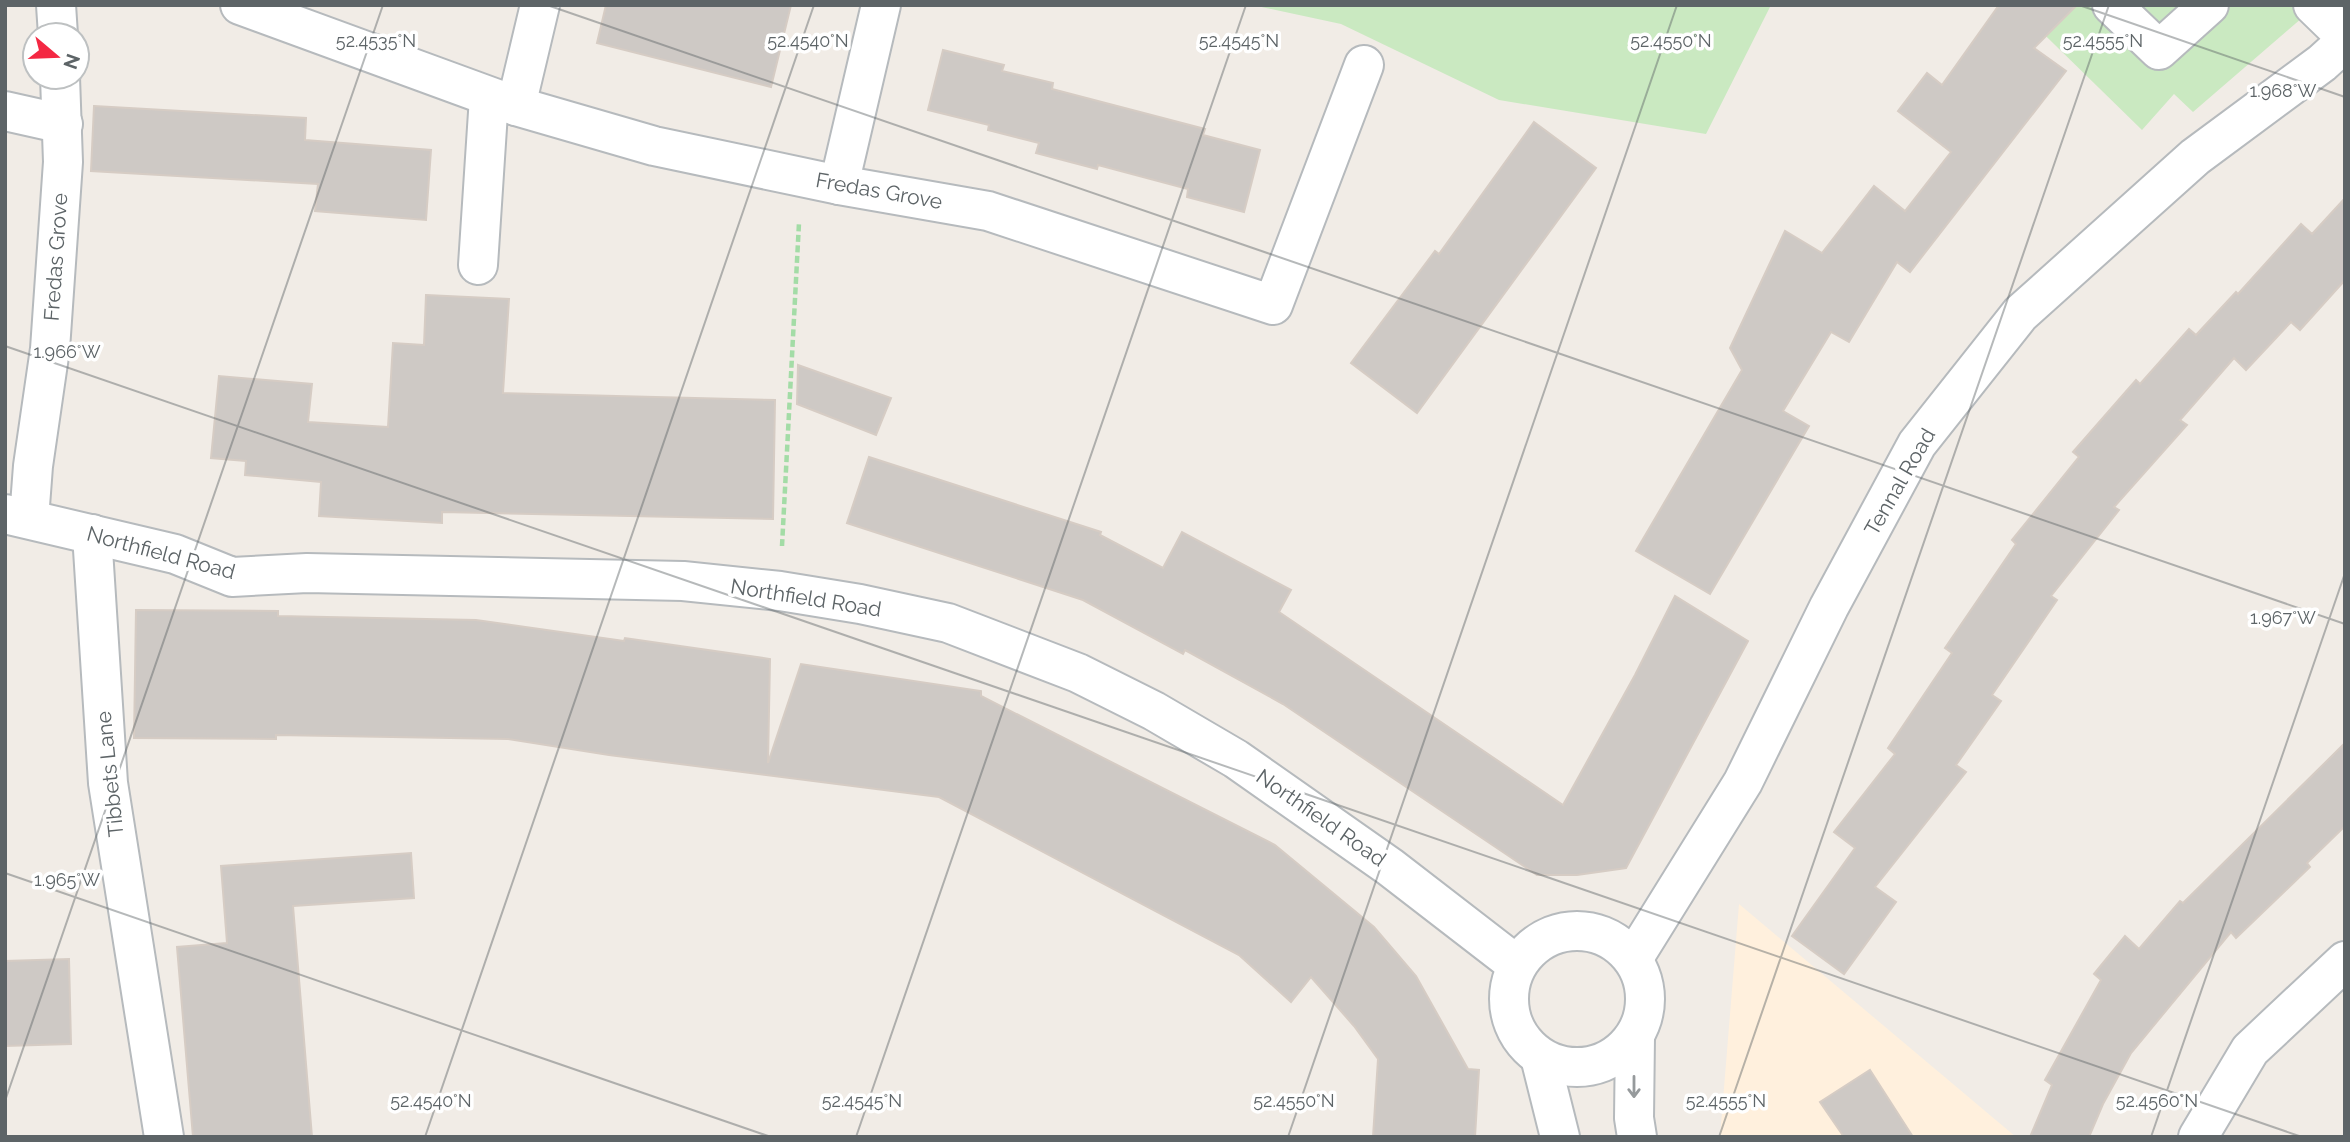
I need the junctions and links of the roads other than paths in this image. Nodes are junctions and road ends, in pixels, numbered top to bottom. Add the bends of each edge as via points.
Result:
1 (240, 5) edge
2 (540, 5) edge
3 (881, 5) edge
4 (2112, 5) edge
5 (2209, 5) edge
6 (2313, 5) edge
7 (2345, 36) edge
8 (2345, 42) edge
9 (1364, 65) dead end
10 (61, 91) edge
11 (503, 102) junction
12 (5, 111) edge
13 (63, 124) junction
14 (839, 185) junction
15 (478, 265) dead end
16 (19, 459) edge
17 (17, 517) edge
18 (92, 534) junction
19 (1633, 959) junction
20 (2345, 961) edge
21 (1517, 965) junction
22 (1635, 1037) junction
23 (1540, 1057) junction
24 (164, 1137) edge
25 (1560, 1137) edge
26 (1637, 1137) edge
27 (2198, 1137) edge

1 - 11 street, Fredas Grove
2 - 11 street
3 - 14 street
4 - 5 street via 2159,50
6 - 7 street
8 - 19 street, Tennal Road via 2195,157 2020,314 1917,444 1829,607 1743,782
9 - 14 street, Fredas Grove via 1273,305 988,211
10 - 13 street, Fredas Grove
11 - 14 street, Fredas Grove via 654,146
11 - 15 street
12 - 13 street
13 - 16 street, Fredas Grove via 50,349
16 - 17 street, Fredas Grove
17 - 18 street, Northfield Road
18 - 21 street, Northfield Road via 175,554 232,577 307,573 683,581 780,590 948,623 1078,673 1236,759 1390,866
18 - 24 street, Tibbets Lane via 108,783
19 - 21 street via 1613,940 1587,931 1559,932 1535,944
19 - 22 street via 1646,998 1644,1018
20 - 27 street via 2250,1050
21 - 23 street via 1509,985 1508,1006 1524,1044
22 - 23 street via 1616,1056 1591,1067 1565,1067
22 -> 26 street
23 - 25 street

